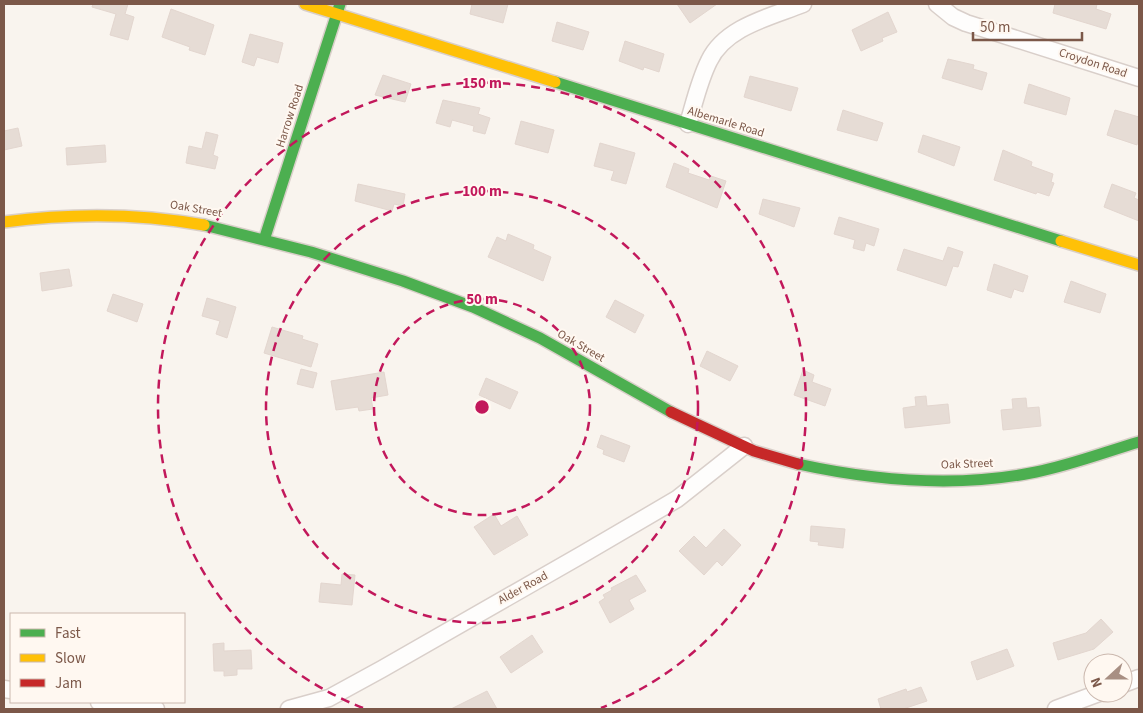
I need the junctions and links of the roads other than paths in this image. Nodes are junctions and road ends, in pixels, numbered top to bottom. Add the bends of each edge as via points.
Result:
1 (305, 4) edge
2 (803, 4) edge
3 (937, 4) edge
4 (339, 9) edge
5 (1139, 78) edge
6 (688, 124) junction
7 (4, 222) edge
8 (265, 237) junction
9 (1139, 265) edge
10 (1139, 442) edge
11 (744, 446) junction
12 (1083, 699) edge
13 (107, 703) edge
14 (156, 709) edge
15 (289, 709) edge
16 (1056, 709) edge

1 - 4 street, Albemarle Road
2 - 6 street via 741,28 725,40 709,60
3 - 5 street, Croydon Road via 966,23
4 - 6 street, Albemarle Road
4 - 8 street, Harrow Road
6 - 9 street, Albemarle Road
7 - 8 street, Oak Street via 46,215 115,213 176,218
8 - 11 street, Oak Street via 487,312 688,423
10 - 11 street, Oak Street via 1035,472 976,480 893,479 832,472
11 - 15 street, Alder Road via 677,499 583,554 329,698
12 - 16 street
13 - 14 street

